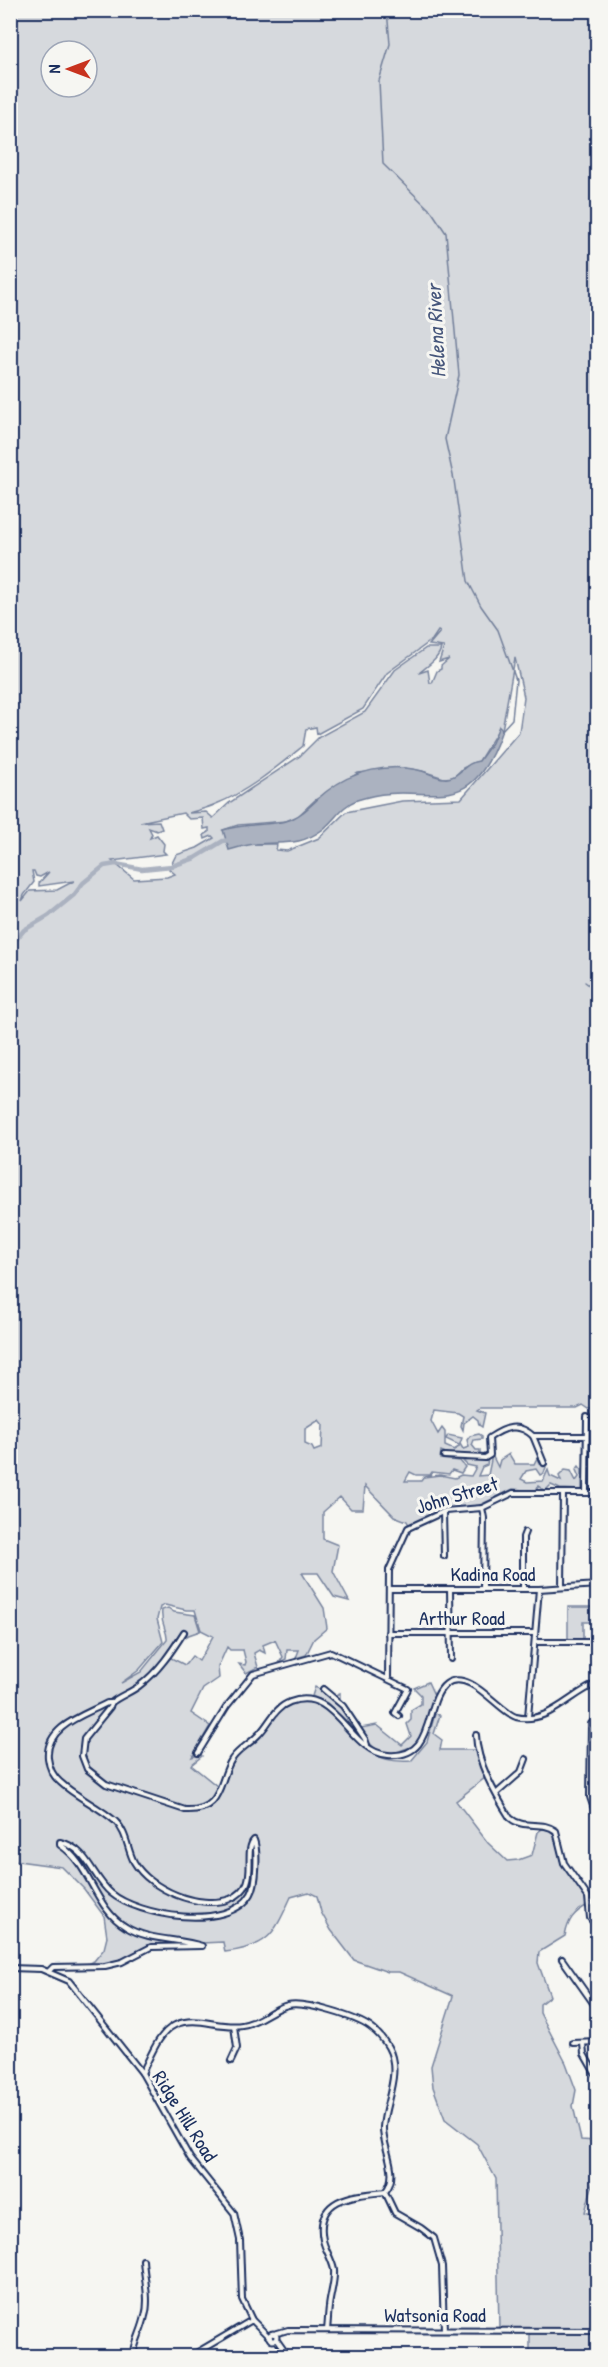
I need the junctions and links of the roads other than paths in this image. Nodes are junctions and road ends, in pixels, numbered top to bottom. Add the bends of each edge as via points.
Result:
1 (587, 1417) dead end
2 (533, 1436) junction
3 (586, 1436) junction
4 (444, 1456) dead end
5 (544, 1463) dead end
6 (586, 1493) junction
7 (597, 1493) edge
8 (563, 1494) junction
9 (482, 1508) junction
10 (443, 1512) junction
11 (525, 1532) dead end
12 (444, 1556) dead end
13 (597, 1585) edge
14 (562, 1587) junction
15 (389, 1589) junction
16 (450, 1589) junction
17 (483, 1589) junction
18 (523, 1589) junction
19 (539, 1589) junction
20 (184, 1632) dead end
21 (388, 1633) junction
22 (450, 1633) junction
23 (535, 1633) junction
24 (535, 1641) junction
25 (597, 1641) edge
26 (451, 1659) dead end
27 (388, 1678) junction
28 (597, 1683) edge
29 (323, 1689) dead end
30 (111, 1703) junction
31 (399, 1716) dead end
32 (597, 1716) edge
33 (528, 1718) junction
34 (476, 1735) dead end
35 (366, 1746) junction
36 (198, 1753) dead end
37 (526, 1759) dead end
38 (497, 1792) junction
39 (597, 1821) edge
40 (597, 1928) edge
41 (562, 1959) dead end
42 (10, 1968) edge
43 (50, 1971) junction
44 (597, 2010) edge
45 (234, 2026) junction
46 (597, 2042) edge
47 (573, 2043) dead end
48 (583, 2043) junction
49 (231, 2061) dead end
50 (142, 2073) junction
51 (596, 2075) edge
52 (597, 2134) edge
53 (597, 2140) edge
54 (385, 2192) junction
55 (143, 2260) dead end
56 (252, 2320) junction
57 (10, 2327) edge
58 (327, 2330) junction
59 (444, 2330) junction
60 (10, 2331) edge
61 (597, 2331) edge
62 (274, 2337) junction
63 (10, 2352) edge
64 (12, 2356) edge
65 (133, 2356) edge
66 (191, 2356) edge
67 (288, 2356) edge

1 - 3 street
2 - 3 street
2 - 4 street via 516,1426 506,1428 489,1438 490,1455 485,1458
2 - 5 street
3 - 6 street
6 - 7 street, John Street
6 - 8 street, John Street
8 - 9 street, John Street via 513,1493
8 - 14 street
9 - 10 street, John Street
9 - 17 street
10 - 12 street
10 - 15 street, John Street via 409,1526 389,1568
11 - 18 street
13 - 14 street, Kadina Road
14 - 19 street, Kadina Road
15 - 16 street, Kadina Road
15 - 21 street, John Street
16 - 17 street, Kadina Road
16 - 22 street
17 - 18 street, Kadina Road
18 - 19 street, Kadina Road
19 - 23 street
20 - 30 street via 152,1674
21 - 22 street, Arthur Road
21 - 27 street, John Street
22 - 23 street, Arthur Road
22 - 26 street
23 - 24 street
24 - 25 street
24 - 33 street
27 - 31 street via 408,1689 395,1713
27 - 36 street via 330,1652 253,1674 227,1706
28 - 33 street via 551,1711
29 - 35 street via 344,1706
30 - 35 street via 85,1737 85,1767 110,1786 185,1810 202,1807 215,1798 234,1756 277,1711 294,1701 308,1700 325,1706
30 - 43 street via 79,1717 56,1733 48,1754 55,1777 116,1822 137,1866 162,1887 197,1900 230,1899 248,1882 250,1845 254,1840 254,1887 244,1903 226,1914 196,1917 165,1913 118,1898 102,1884 82,1854 60,1842 77,1858 109,1912 125,1927 202,1946 158,1946 117,1964 53,1967
32 - 39 street via 591,1724 590,1797
33 - 35 street via 511,1714 472,1685 453,1681 441,1691 424,1737 417,1745 392,1755
34 - 38 street via 477,1750
37 - 38 street via 521,1772
38 - 40 street via 516,1823 544,1824 556,1830 564,1863 588,1897 590,1918
41 - 44 street
42 - 43 street, Ridge Hill Road
43 - 50 street, Ridge Hill Road via 76,1988
45 - 49 street via 237,2049
45 - 50 street via 188,2021 174,2026 164,2034
45 - 54 street via 255,2022 286,2005 297,2004 370,2026 393,2061 383,2125 392,2168
46 - 48 street
47 - 48 street
48 - 51 street via 584,2054
50 - 56 street, Ridge Hill Road via 190,2158 234,2213 240,2240 242,2299
52 - 53 street
54 - 58 street via 347,2196 337,2201 324,2217 323,2242 334,2275
54 - 59 street via 395,2213 434,2238 442,2266
55 - 65 street via 147,2307
56 - 62 street, Ridge Hill Road
56 - 66 street
57 - 64 street via 14,2336
58 - 59 street, Watsonia Road
58 - 62 street, Watsonia Road via 282,2331
59 - 61 street, Watsonia Road
60 - 63 street
62 - 67 street, Ridge Hill Road

